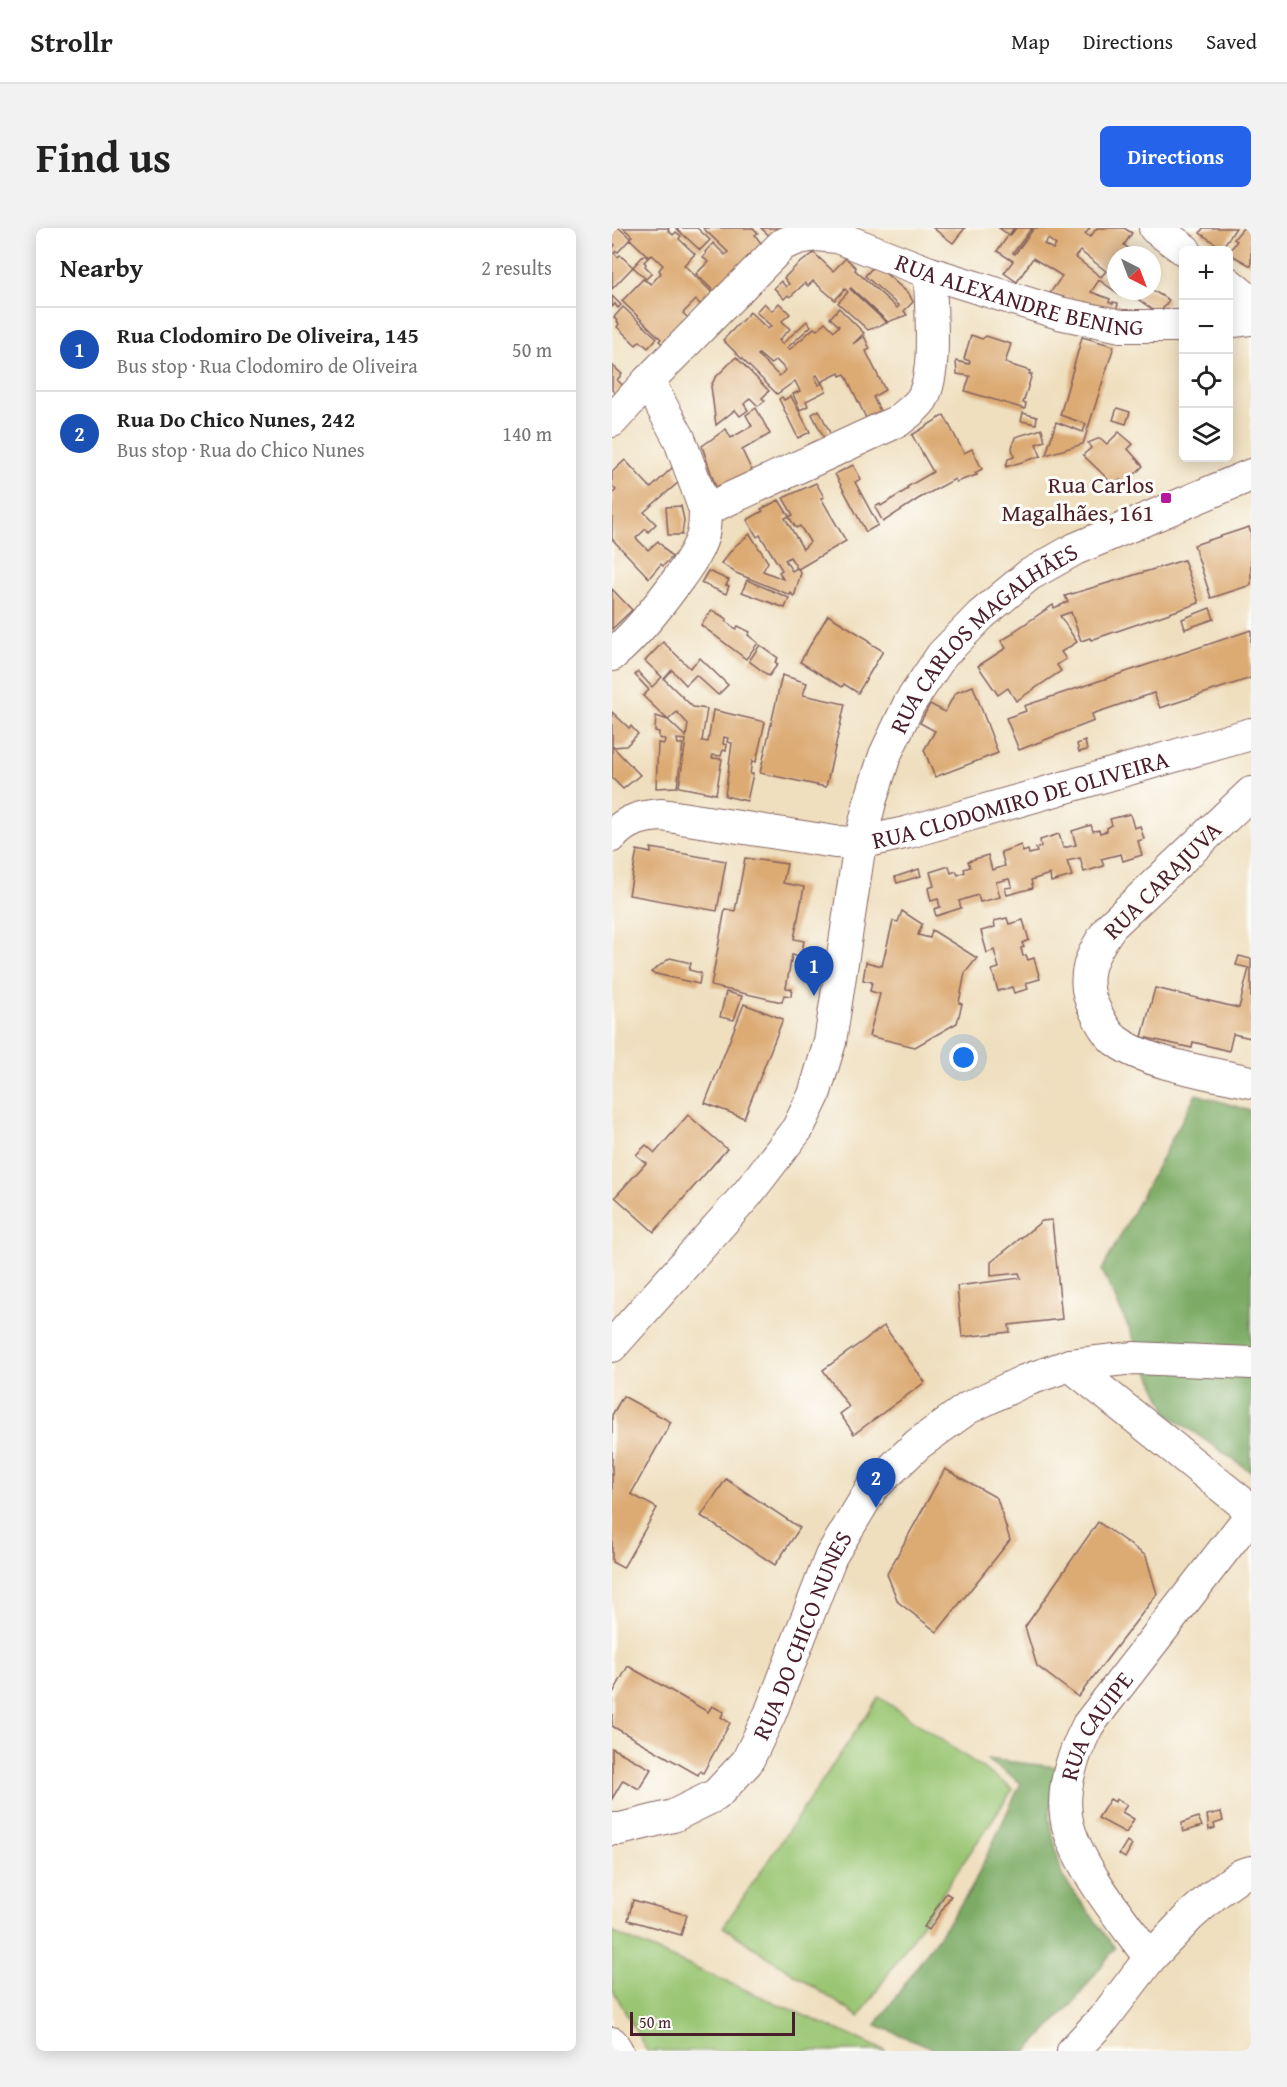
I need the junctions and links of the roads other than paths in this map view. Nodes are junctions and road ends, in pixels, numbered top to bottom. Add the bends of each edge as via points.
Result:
1 (1155, 228) edge
2 (1180, 246) edge
3 (930, 273) junction
4 (1233, 287) edge
5 (1251, 302) edge
6 (1251, 319) edge
7 (1233, 321) edge
8 (1179, 326) edge
9 (648, 381) junction
10 (612, 422) edge
11 (1251, 475) edge
12 (705, 510) junction
13 (612, 656) edge
14 (1251, 734) edge
15 (1250, 795) edge
16 (612, 836) edge
17 (860, 843) junction
18 (1251, 1082) edge
19 (612, 1346) edge
20 (1251, 1363) edge
21 (1070, 1365) junction
22 (1251, 1510) edge
23 (1251, 1515) edge
24 (612, 1829) edge
25 (1251, 1872) edge
26 (1150, 1958) junction
27 (612, 2043) edge
28 (616, 2051) edge
29 (1073, 2051) edge

1 - 2 street
3 - 8 street, RUA ALEXANDRE BENING via 1059,313 1121,326
3 - 9 street, RUA ALEXANDRE BENING via 837,237 816,235 783,244
3 - 12 street via 931,364 922,399 913,410 898,421
4 - 5 street
6 - 7 street
9 - 10 street, RUA ALEXANDRE BENING
9 - 12 street via 679,438
11 - 17 street, RUA CARLOS MAGALHÃES via 1075,549 1029,575 981,615 942,655 909,704 885,755
12 - 13 street via 697,552 657,608
14 - 17 street, RUA CLODOMIRO DE OLIVEIRA
15 - 18 street, RUA CARAJUVA via 1111,926 1095,949 1087,973 1090,1000 1102,1026 1115,1040 1134,1052
16 - 17 street via 621,825 643,816 662,815
17 - 19 street, RUA CLODOMIRO DE OLIVEIRA via 830,1042 814,1095 798,1128 748,1193
20 - 21 street, RUA DO CHICO NUNES via 1134,1358
21 - 22 street
21 - 24 street, RUA DO CHICO NUNES via 1024,1381 968,1408 918,1444 872,1488 831,1556 770,1714 747,1762 716,1795 673,1816
23 - 26 street, RUA CAUIPE via 1088,1725 1069,1773 1068,1825 1080,1854
25 - 26 street via 1216,1893
26 - 29 street
27 - 28 street

